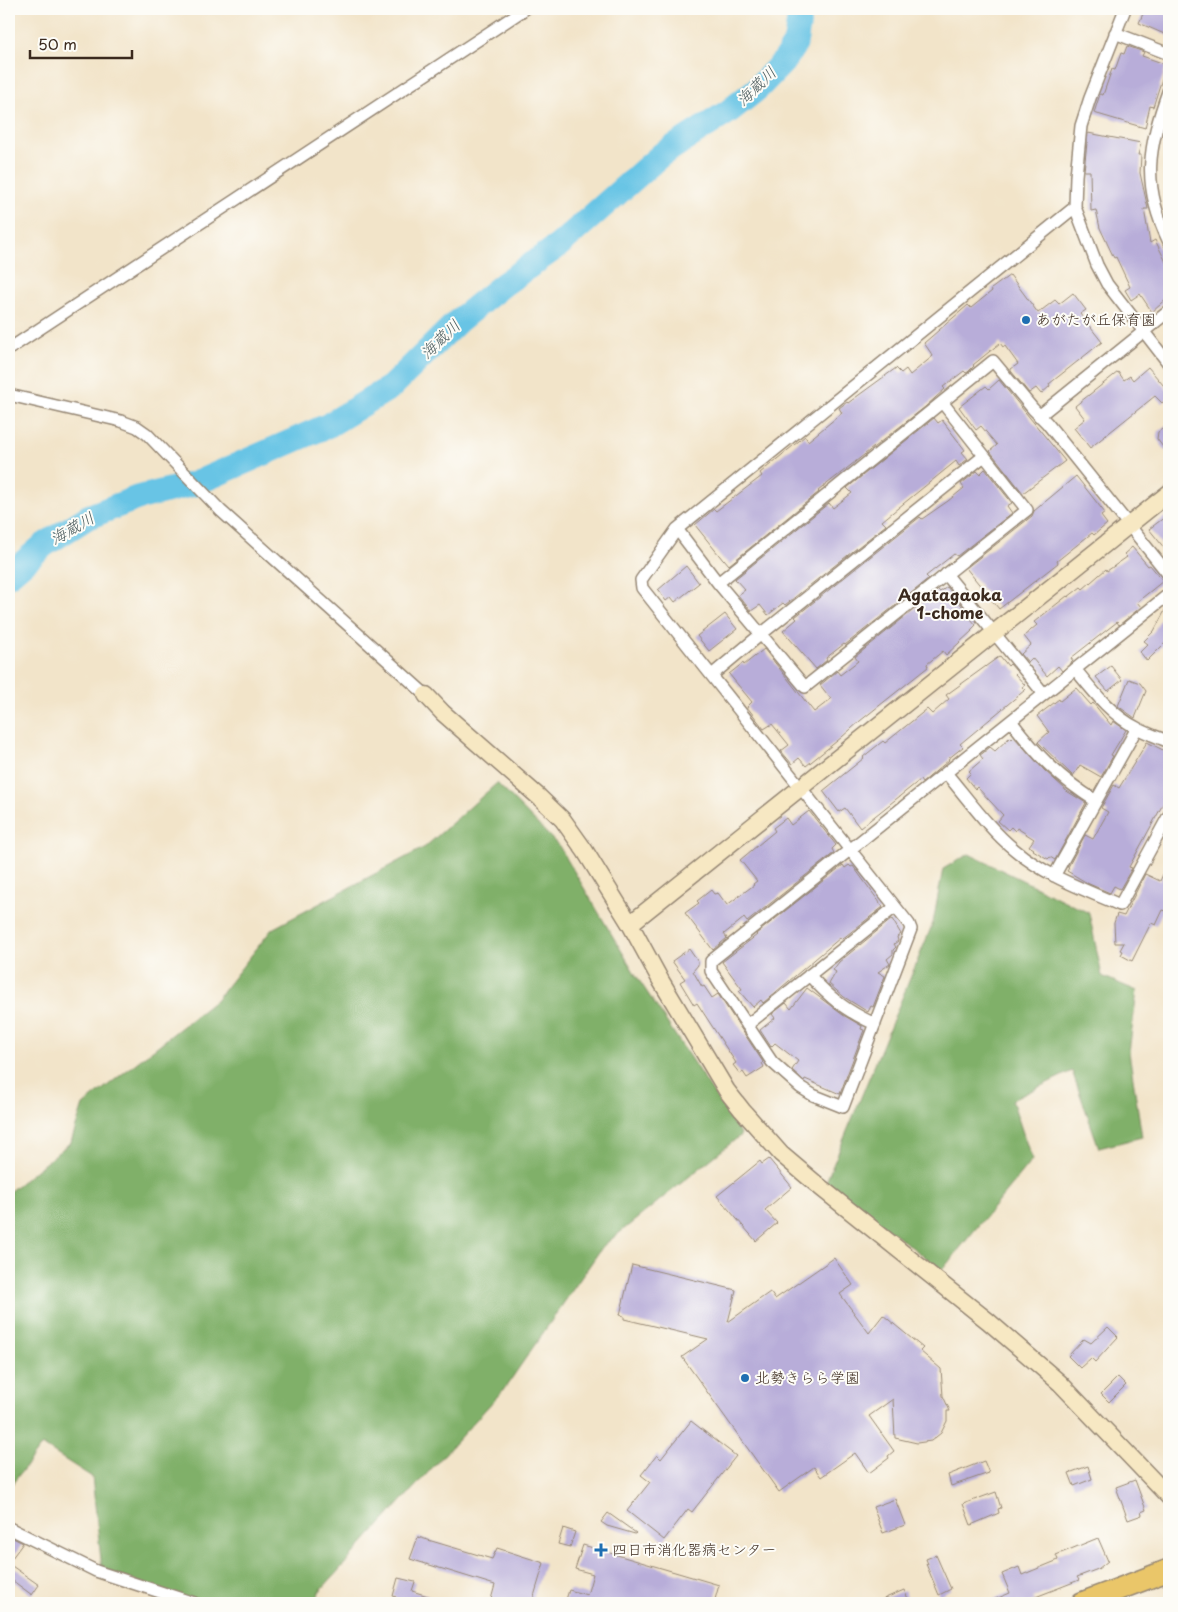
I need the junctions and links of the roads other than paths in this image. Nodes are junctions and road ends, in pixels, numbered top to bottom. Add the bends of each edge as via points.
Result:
1 (525, 9) edge
2 (1125, 9) edge
3 (1115, 34) junction
4 (1169, 54) edge
5 (1169, 89) edge
6 (1075, 207) junction
7 (1169, 242) edge
8 (1169, 311) edge
9 (1144, 332) junction
10 (9, 349) edge
11 (1169, 364) edge
12 (9, 395) edge
13 (942, 402) junction
14 (1039, 416) junction
15 (984, 456) junction
16 (1169, 493) edge
17 (1130, 525) junction
18 (677, 528) junction
19 (946, 574) junction
20 (1169, 576) edge
21 (718, 583) junction
22 (1169, 594) edge
23 (994, 633) junction
24 (760, 635) junction
25 (1075, 669) junction
26 (712, 676) junction
27 (1044, 694) junction
28 (426, 695) joint
29 (1011, 721) junction
30 (1137, 728) junction
31 (1169, 742) edge
32 (946, 773) junction
33 (801, 788) junction
34 (1096, 801) junction
35 (1169, 814) edge
36 (849, 849) junction
37 (1054, 876) junction
38 (895, 907) junction
39 (630, 924) junction
40 (809, 975) junction
41 (874, 1024) junction
42 (747, 1025) junction
43 (1169, 1497) edge
44 (9, 1528) edge
45 (1169, 1570) edge
46 (194, 1603) edge
47 (1082, 1603) edge

1 - 10 street
2 - 3 street
3 - 4 street
3 - 6 street via 1081,126
5 - 7 street via 1155,130 1150,163 1156,213
6 - 9 street via 1104,278
6 - 18 street
8 - 9 street
9 - 11 street
9 - 14 street
12 - 28 street via 121,421 147,434 219,508
13 - 14 street via 993,361
13 - 15 street
13 - 21 street
14 - 17 street
15 - 19 street via 1027,510
15 - 24 street
16 - 17 street
17 - 20 street
17 - 23 street
18 - 21 street
18 - 26 street via 641,580 642,588
19 - 23 street
19 - 24 street via 805,687
21 - 24 street
22 - 25 street
23 - 27 street
23 - 33 street
24 - 26 street
25 - 27 street
25 - 30 street via 1111,711
26 - 33 street
27 - 29 street
28 - 39 street via 563,820
29 - 32 street
29 - 34 street via 1054,771
30 - 31 street
30 - 34 street
32 - 36 street
32 - 37 street via 1013,849
33 - 36 street
33 - 39 street
34 - 37 street
35 - 37 street via 1120,905
36 - 38 street
36 - 42 street via 711,961 711,970
38 - 40 street
38 - 41 street via 911,929
39 - 43 street via 727,1091 780,1154 1060,1383
40 - 41 street via 841,1006
40 - 42 street
41 - 42 street via 843,1107 813,1095 787,1077 772,1062
44 - 46 street via 96,1571
45 - 47 highway

